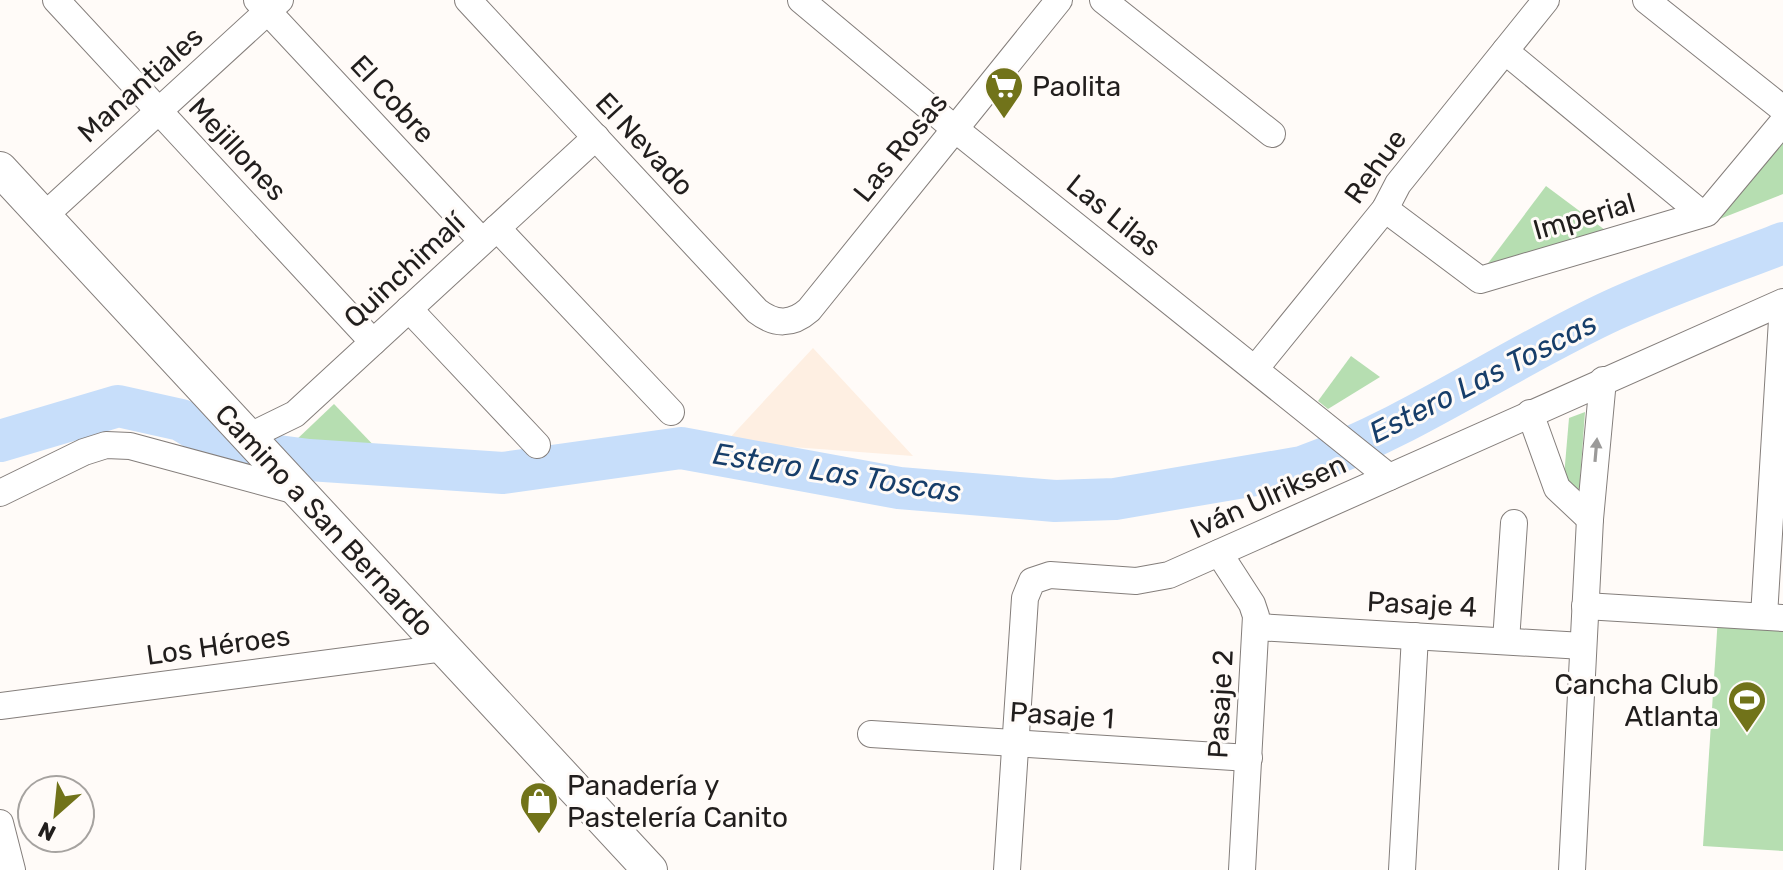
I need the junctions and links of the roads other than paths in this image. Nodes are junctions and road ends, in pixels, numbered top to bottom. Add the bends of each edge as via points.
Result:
1 (56, 0) edge
2 (468, 0) edge
3 (801, 0) edge
4 (1059, 0) edge
5 (1103, 0) edge
6 (1546, 0) edge
7 (1646, 0) edge
8 (268, 4) edge
9 (1505, 51) junction
10 (1783, 109) edge
11 (159, 111) junction
12 (1783, 122) edge
13 (955, 129) junction
14 (1272, 134) dead end
15 (596, 137) junction
16 (0, 169) edge
17 (1385, 209) junction
18 (1702, 214) junction
19 (44, 216) junction
20 (490, 235) junction
21 (1783, 302) edge
22 (409, 309) junction
23 (783, 322) joint
24 (373, 342) junction
25 (1255, 369) junction
26 (1603, 380) junction
27 (671, 412) dead end
28 (1530, 413) junction
29 (254, 443) junction
30 (537, 445) dead end
31 (1389, 477) junction
32 (293, 485) junction
33 (0, 493) edge
34 (1590, 519) junction
35 (1514, 523) dead end
36 (1219, 553) junction
37 (1585, 606) junction
38 (1773, 617) edge
39 (1257, 627) junction
40 (1415, 636) junction
41 (1506, 641) junction
42 (1583, 646) junction
43 (444, 648) junction
44 (0, 706) edge
45 (871, 734) dead end
46 (1015, 744) junction
47 (1249, 758) junction
48 (0, 823) edge
49 (12, 870) edge
50 (650, 870) edge
51 (1007, 870) edge
52 (1242, 870) edge
53 (1402, 870) edge
54 (1572, 870) edge

1 - 11 street, Mejillones
2 - 15 street, El Nevado
3 - 13 street, Las Lilas
4 - 13 street, Las Rosas
5 - 14 street
6 - 9 street, Rehue
7 - 10 street
8 - 11 street, Manantiales
8 - 20 street, El Cobre
9 - 17 street, Rehue via 1398,184
9 - 18 street
11 - 19 street, Manantiales
11 - 24 street, Mejillones
12 - 18 street, Imperial
13 - 23 street, Las Rosas via 809,310
13 - 25 street, Las Lilas
15 - 20 street, Quinchimalí
15 - 23 street, El Nevado via 757,311
16 - 19 street, Camino a San Bernardo
17 - 18 street, Imperial via 1480,280
17 - 25 street, Rehue
19 - 29 street, Camino a San Bernardo
20 - 22 street, Quinchimalí
20 - 27 street, El Cobre
21 - 26 street, Iván Ulriksen
21 - 38 street
22 - 24 street, Quinchimalí
22 - 30 street
24 - 29 street, Quinchimalí via 295,414
25 - 31 street, Las Lilas
26 - 28 street, Iván Ulriksen
34 -> 26 street
28 - 31 street, Iván Ulriksen
28 - 34 street via 1557,488
29 - 32 street, Camino a San Bernardo
31 - 36 street, Iván Ulriksen
32 - 33 street via 130,446 106,445
32 - 43 street, Camino a San Bernardo
34 - 37 street
35 - 41 street
36 - 39 street, Pasaje 2 via 1252,604
36 - 46 street, Iván Ulriksen via 1152,580 1050,575 1032,581 1025,598
37 - 38 street
37 - 42 street
39 - 40 street, Pasaje 4
39 - 47 street, Pasaje 2
40 - 41 street, Pasaje 4
40 - 53 street
41 - 42 street, Pasaje 4
42 - 54 street
43 - 44 street, Los Héroes
43 - 50 street, Camino a San Bernardo
45 - 46 street, Pasaje 1
46 - 47 street, Pasaje 1
46 - 51 street
47 - 52 street, Pasaje 2
48 - 49 street

